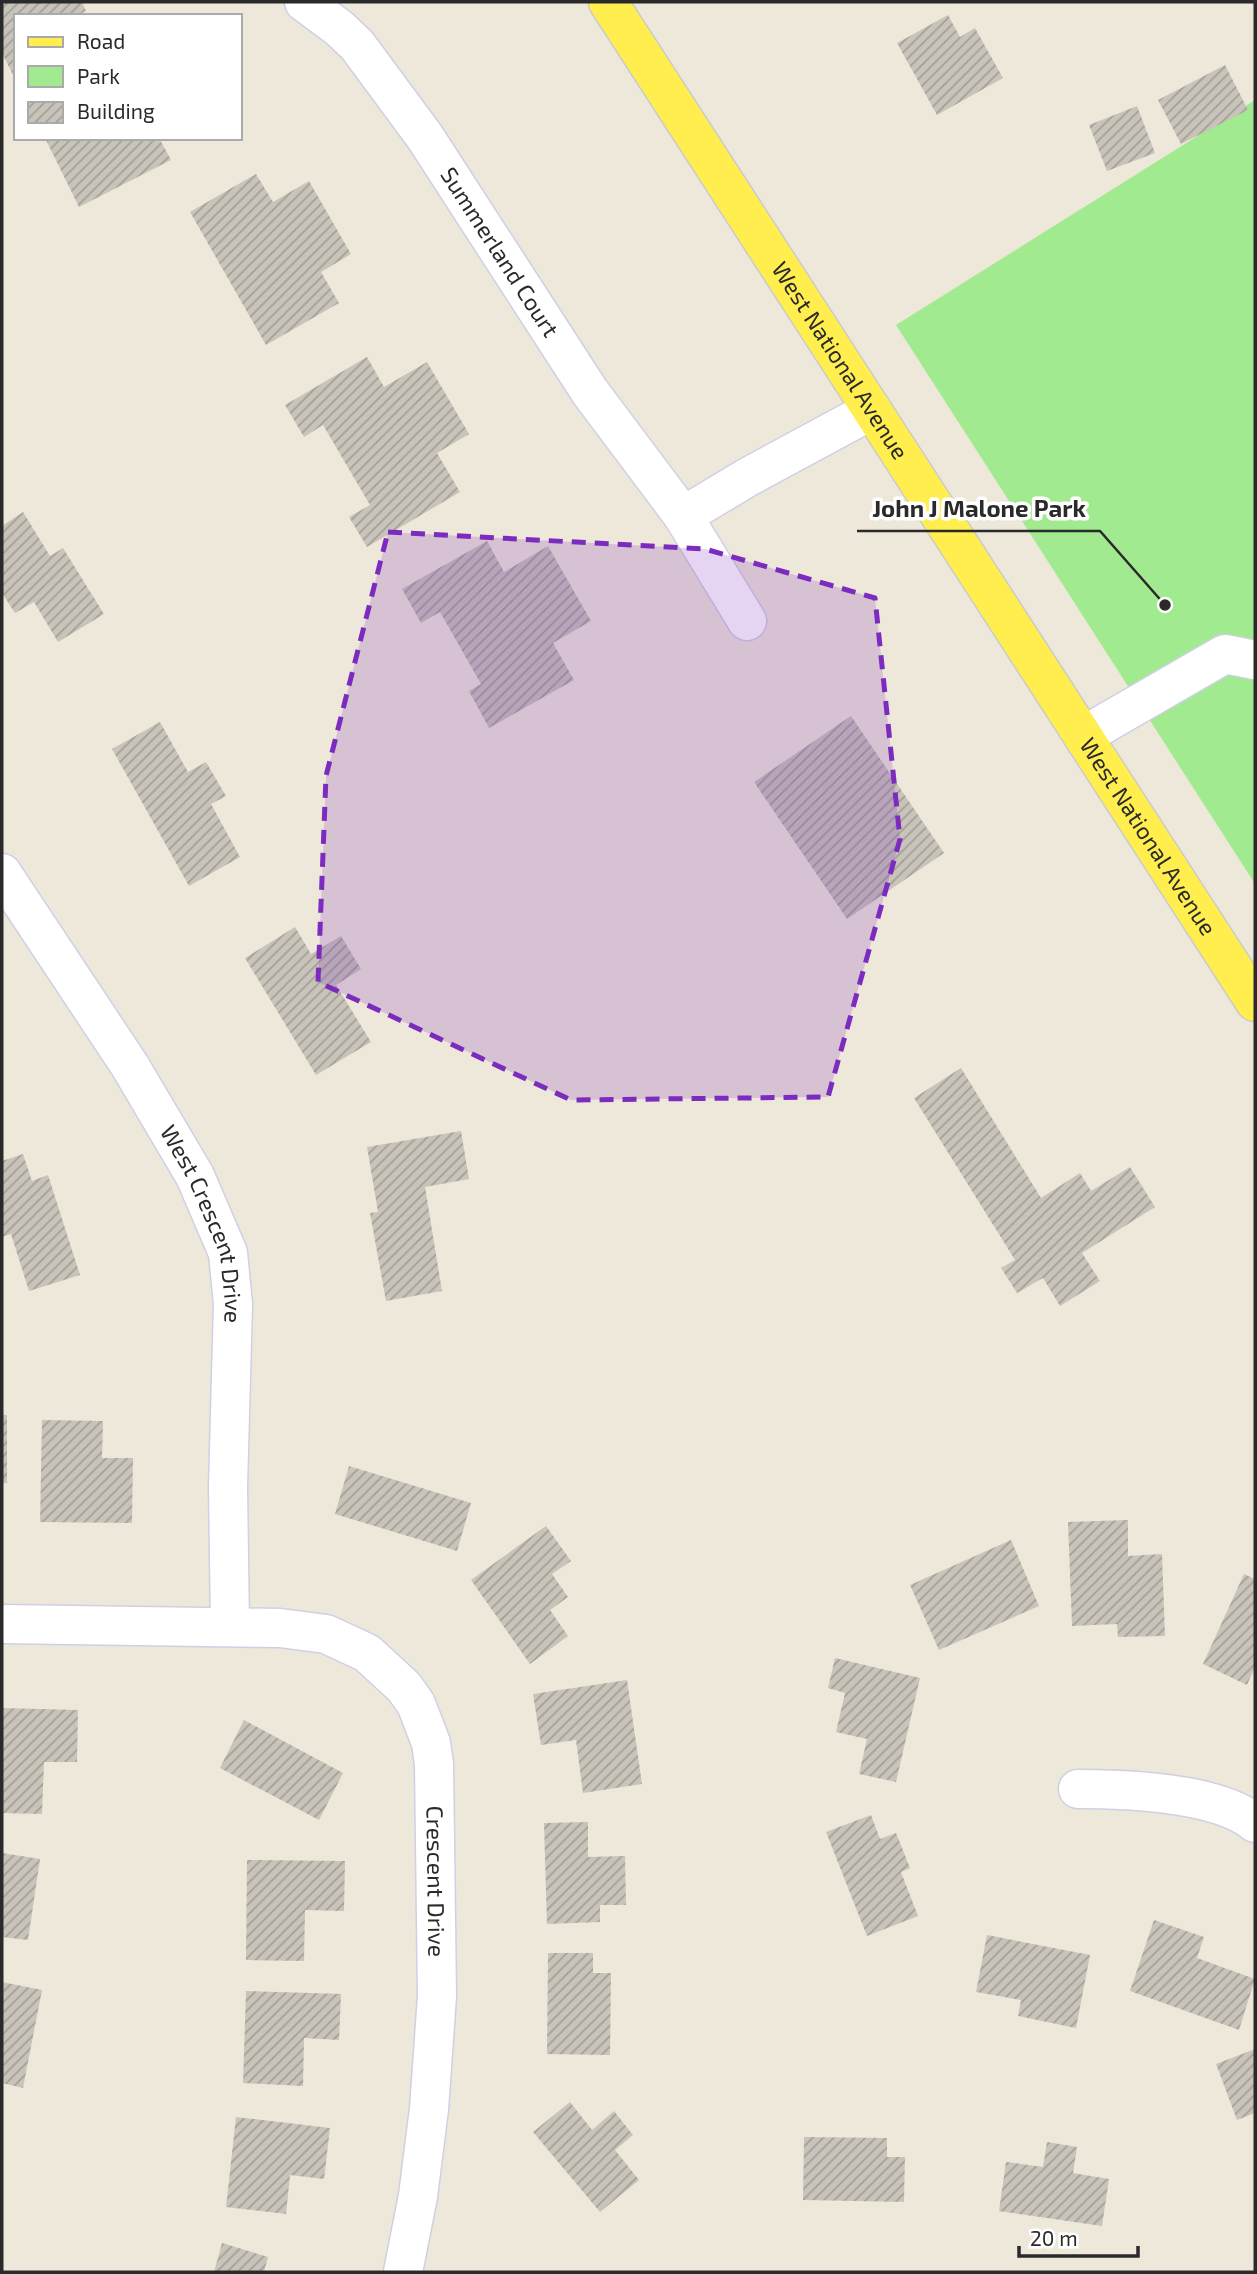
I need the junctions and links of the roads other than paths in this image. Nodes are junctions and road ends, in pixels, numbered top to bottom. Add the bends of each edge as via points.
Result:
1 (304, 2) edge
2 (608, 2) edge
3 (872, 410) junction
4 (683, 516) junction
5 (747, 621) dead end
6 (1255, 660) edge
7 (1083, 736) junction
8 (2, 873) edge
9 (1255, 1002) edge
10 (2, 1624) edge
11 (230, 1626) junction
12 (1078, 1789) dead end
13 (1255, 1824) edge
14 (403, 2272) edge

1 - 4 street, Summerland Court via 357,45 417,127 590,393
2 - 3 main road, West National Avenue
3 - 4 street
3 - 7 main road, West National Avenue
4 - 5 street, Summerland Court
6 - 7 street via 1225,654
7 - 9 main road, West National Avenue
8 - 11 street, West Crescent Drive via 195,1176 228,1253 233,1304
10 - 11 street, Crescent Drive
11 - 14 street, Crescent Drive via 326,1634 366,1653 404,1687 431,1743 437,1996 429,2109
12 - 13 street via 1188,1797

